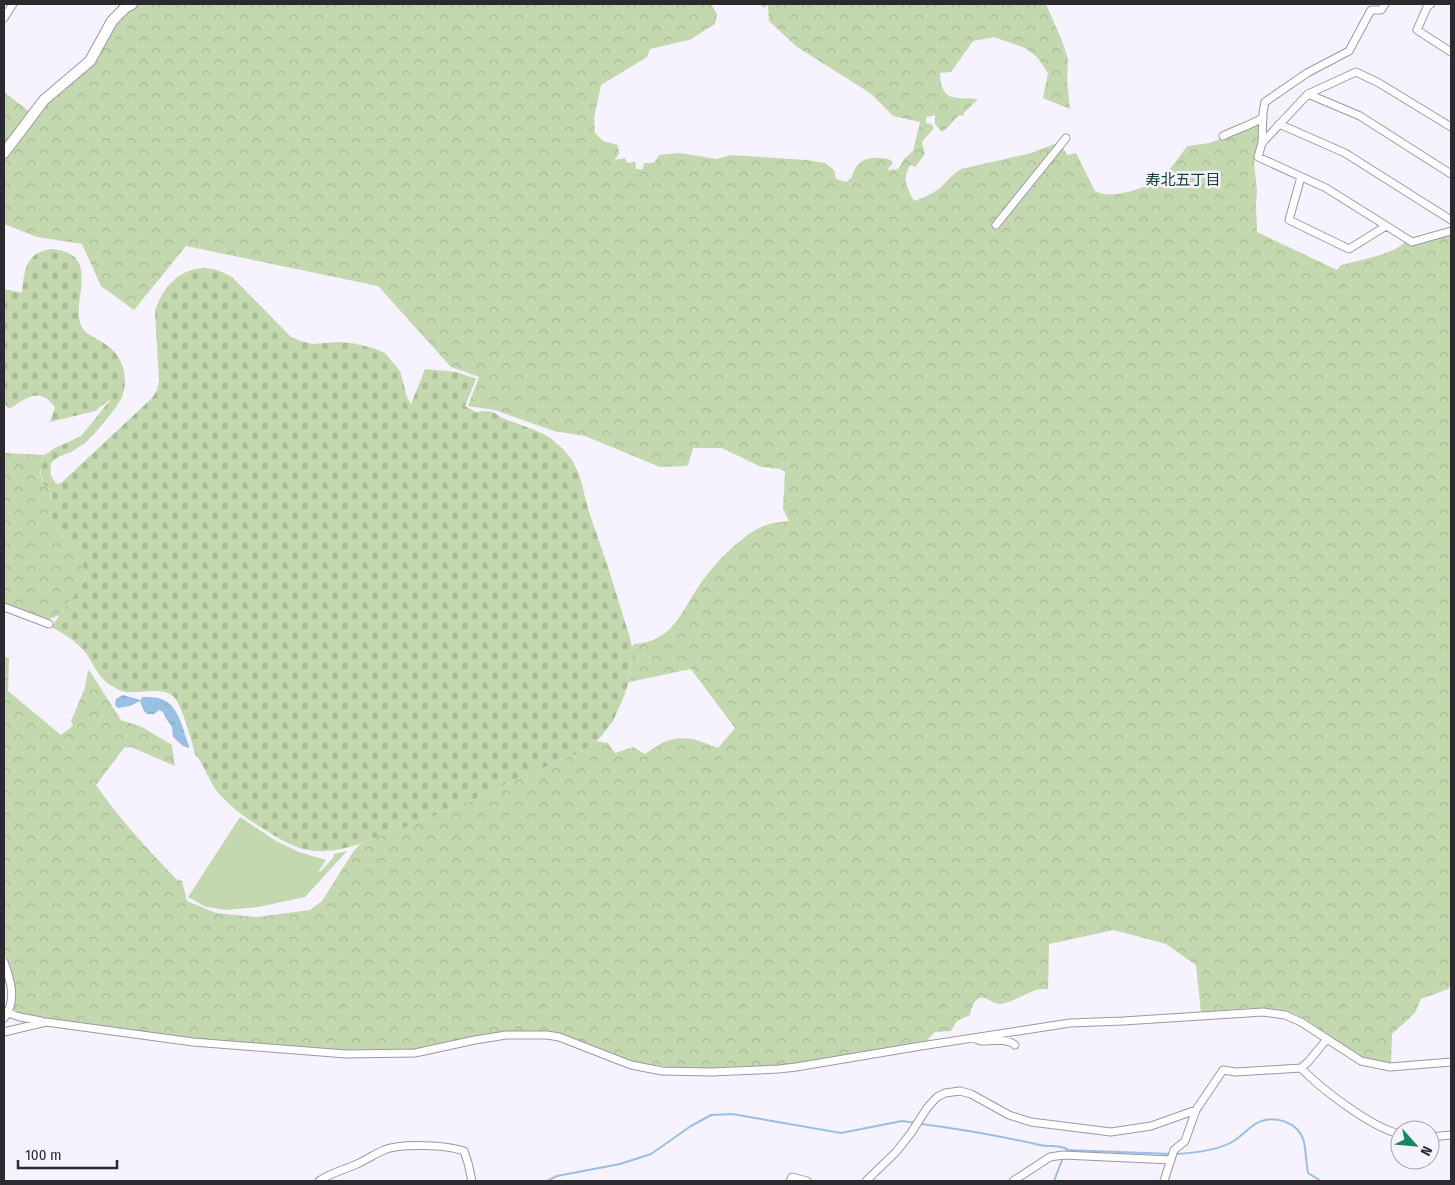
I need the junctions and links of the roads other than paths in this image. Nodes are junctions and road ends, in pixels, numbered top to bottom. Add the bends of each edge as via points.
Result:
1 (14, 4) edge
2 (132, 4) edge
3 (1385, 4) edge
4 (1431, 4) edge
5 (4, 18) edge
6 (1451, 52) edge
7 (1308, 94) junction
8 (1262, 118) junction
9 (1280, 124) junction
10 (1451, 127) edge
11 (1223, 136) dead end
12 (1066, 138) dead end
13 (1262, 143) junction
14 (4, 153) edge
15 (1451, 174) edge
16 (1300, 177) junction
17 (1451, 220) edge
18 (996, 225) dead end
19 (1386, 226) junction
20 (1451, 230) edge
21 (4, 607) edge
22 (49, 624) dead end
23 (4, 962) edge
24 (5, 1016) edge
25 (46, 1022) junction
26 (4, 1032) edge
27 (974, 1038) junction
28 (1327, 1039) junction
29 (1015, 1045) dead end
30 (1451, 1062) edge
31 (1301, 1068) junction
32 (1196, 1110) junction
33 (1390, 1130) edge
34 (1171, 1160) junction
35 (318, 1181) edge
36 (472, 1181) edge
37 (790, 1181) edge
38 (807, 1181) edge
39 (866, 1181) edge
40 (1013, 1181) edge
41 (1164, 1181) edge

1 - 5 street
2 - 14 street via 112,20 90,61 44,100
3 - 8 street via 1381,10 1371,10 1349,51 1307,73 1266,102
4 - 6 street via 1417,30
7 - 9 street
7 - 10 street via 1356,72 1379,82
7 - 15 street via 1360,116
8 - 11 street
8 - 13 street
9 - 13 street
9 - 17 street via 1345,152
12 - 18 street
13 - 16 street via 1258,157
16 - 19 street via 1326,188
16 - 19 street via 1289,220 1350,249
19 - 20 street via 1412,242
21 - 22 street
23 - 24 street via 12,993
24 - 25 street
25 - 26 street
25 - 27 street via 193,1042 346,1054 414,1053 475,1040 547,1035 631,1065 711,1072 779,1069
27 - 28 street via 1070,1023 1264,1012 1301,1022
27 - 29 street
28 - 30 street via 1360,1061 1374,1065 1390,1067
28 - 31 street
31 - 32 street via 1223,1070
31 - 33 street via 1347,1106
32 - 34 street via 1185,1141 1174,1150
32 - 39 street via 1151,1126 1111,1132 1031,1122 1009,1115 971,1094 960,1091 945,1093 927,1108 896,1152
34 - 40 street via 1056,1156
34 - 41 street
35 - 36 street via 384,1150 403,1146 464,1151
37 - 38 street via 792,1177

